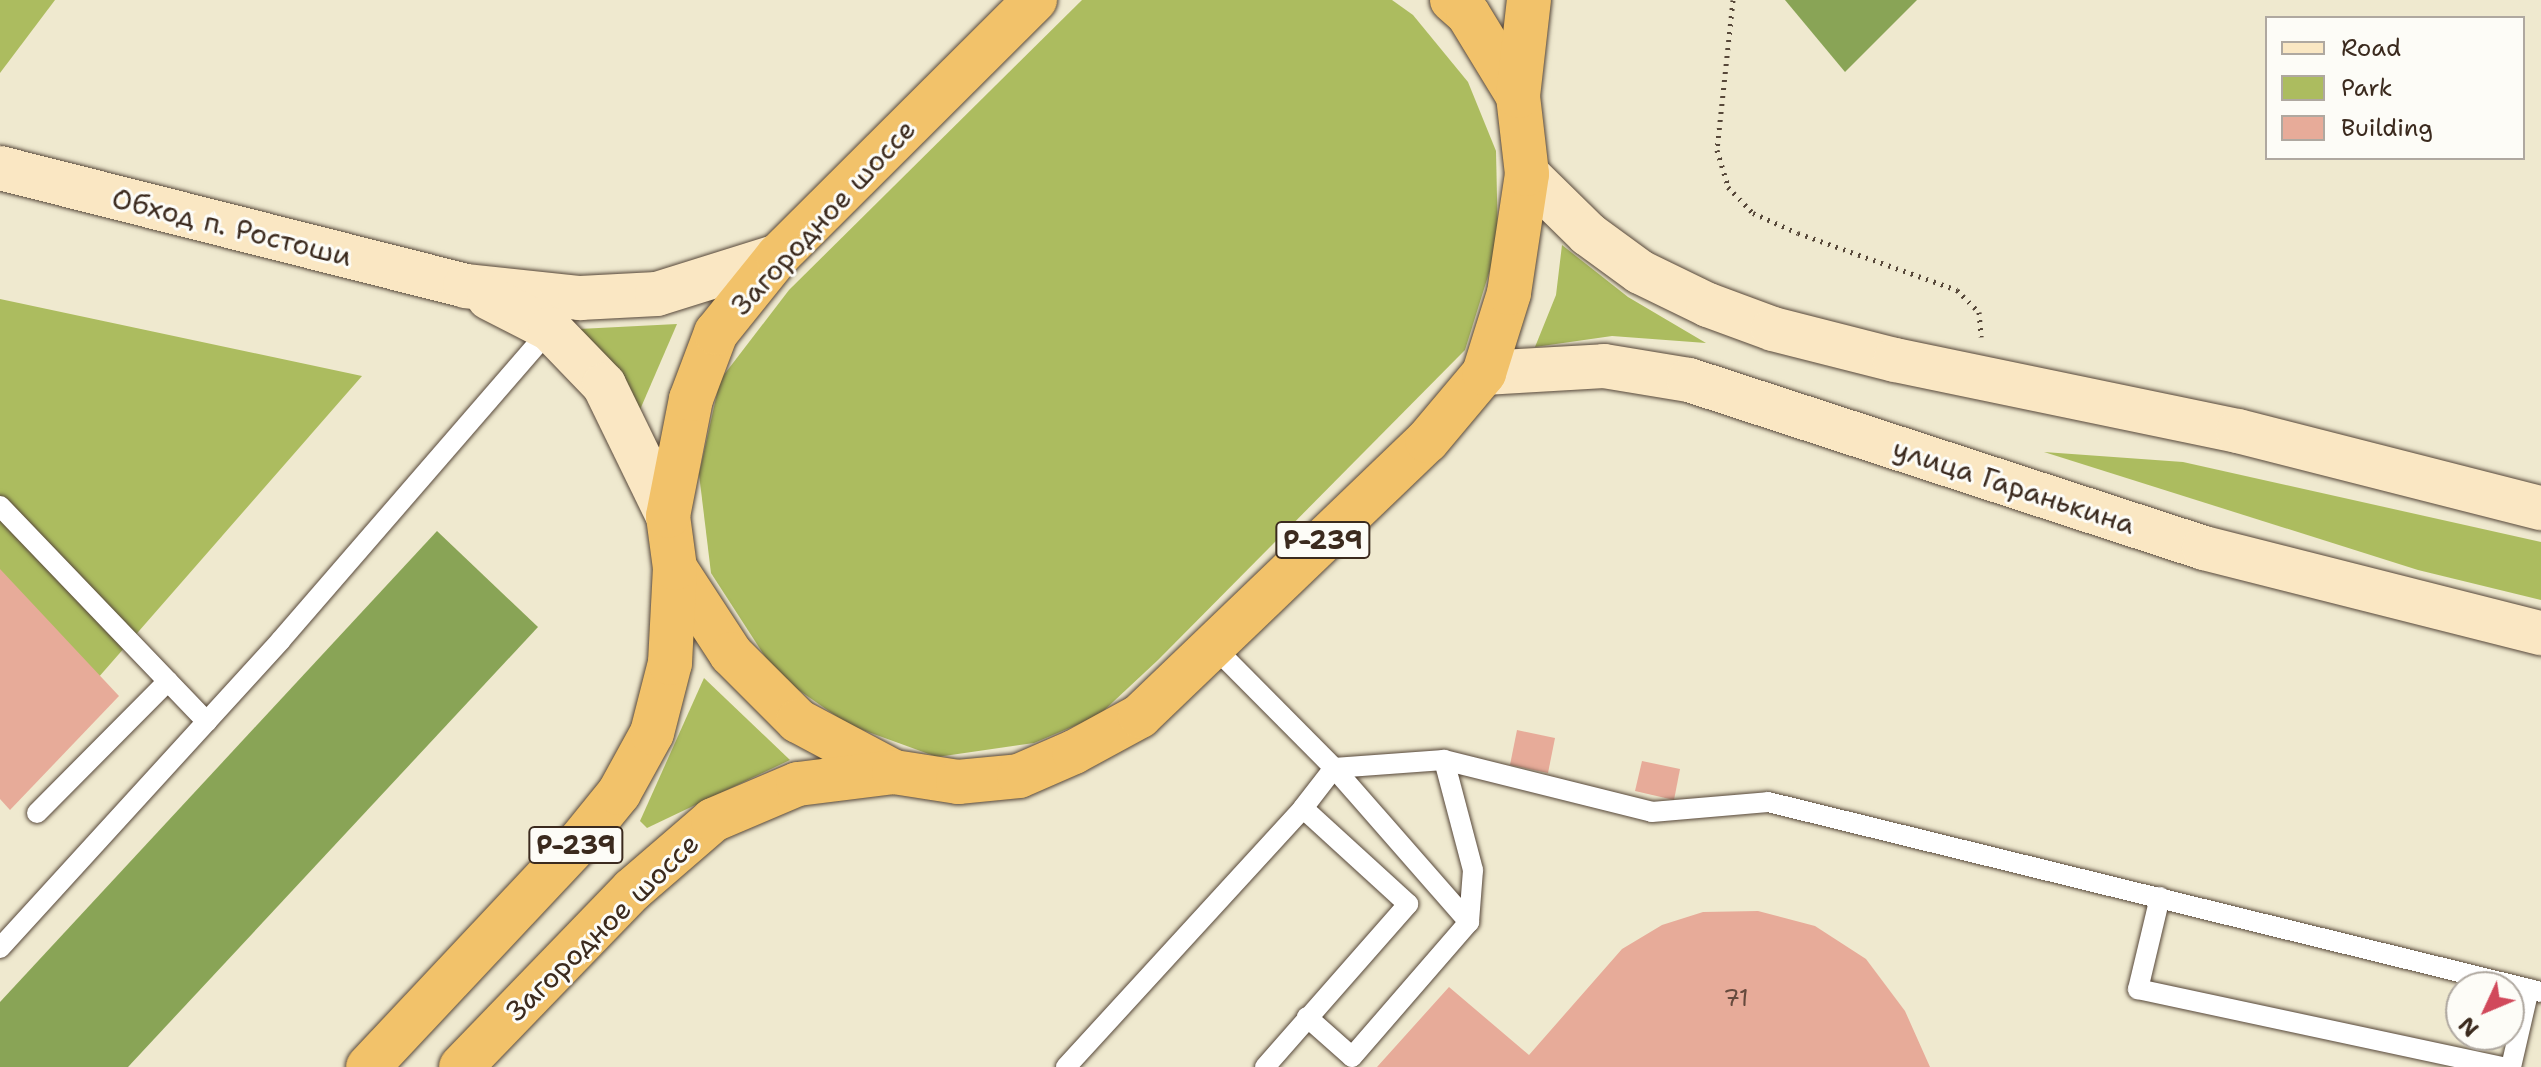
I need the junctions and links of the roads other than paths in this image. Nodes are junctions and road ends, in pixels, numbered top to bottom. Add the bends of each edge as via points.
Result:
1 (1035, 0) edge
2 (1452, 0) edge
3 (1529, 0) edge
4 (1001, 16) edge
5 (1518, 96) junction
6 (0, 168) edge
7 (1527, 174) junction
8 (778, 256) junction
9 (465, 286) junction
10 (550, 329) junction
11 (1484, 373) junction
12 (0, 506) edge
13 (2541, 508) edge
14 (668, 516) junction
15 (675, 568) junction
16 (2541, 633) edge
17 (1214, 647) junction
18 (168, 681) junction
19 (207, 722) junction
20 (1444, 760) junction
21 (1334, 768) junction
22 (894, 772) junction
23 (1303, 808) junction
24 (37, 813) dead end
25 (2160, 897) junction
26 (1469, 922) junction
27 (0, 948) edge
28 (2535, 991) edge
29 (1307, 1017) junction
30 (368, 1067) edge
31 (461, 1067) edge
32 (1066, 1067) edge
33 (1265, 1067) edge
34 (2502, 1067) edge
35 (2511, 1067) edge

1 - 4 highway, Загородное шоссе / Р-239
2 - 5 highway, Загородное шоссе / Р-239 via 1468,14
3 - 5 highway, Загородное шоссе / Р-239
4 - 8 highway, Загородное шоссе / Р-239
5 - 7 highway, Загородное шоссе / Р-239
6 - 9 main road, Обход п. Ростоши
7 - 11 highway, Загородное шоссе / Р-239 via 1509,293
7 - 13 main road via 1598,242 1640,272 1773,329 2238,431
8 - 9 main road, Обход п. Ростоши via 657,294 580,298
8 - 14 highway, Загородное шоссе / Р-239 via 716,333 691,399
9 - 10 main road, Обход п. Ростоши
10 - 14 main road, Обход п. Ростоши via 604,385
10 - 19 lane
11 - 16 main road, улица Гаранькина via 1604,366 1689,380 2204,548
11 - 17 highway, Загородное шоссе / Р-239 via 1427,441
12 - 18 lane
14 - 15 highway, Загородное шоссе / Р-239
15 - 22 highway, Загородное шоссе / Р-239 via 731,654 798,721
15 - 30 highway, Загородное шоссе / Р-239 via 670,663 652,733 619,793
17 - 21 lane
17 - 22 highway, Загородное шоссе / Р-239 via 1140,716 1019,776 958,782
18 - 19 lane
18 - 24 lane
19 - 27 lane
20 - 21 lane
20 - 25 lane via 1652,812 1768,802
20 - 26 lane via 1473,870
21 - 23 lane
21 - 26 lane
22 - 31 highway, Загородное шоссе / Р-239 via 798,784 713,820 632,890
23 - 29 lane via 1408,904
23 - 32 lane
25 - 28 lane
25 - 34 lane via 2138,989
26 - 29 lane via 1352,1057
28 - 35 lane
29 - 33 lane

